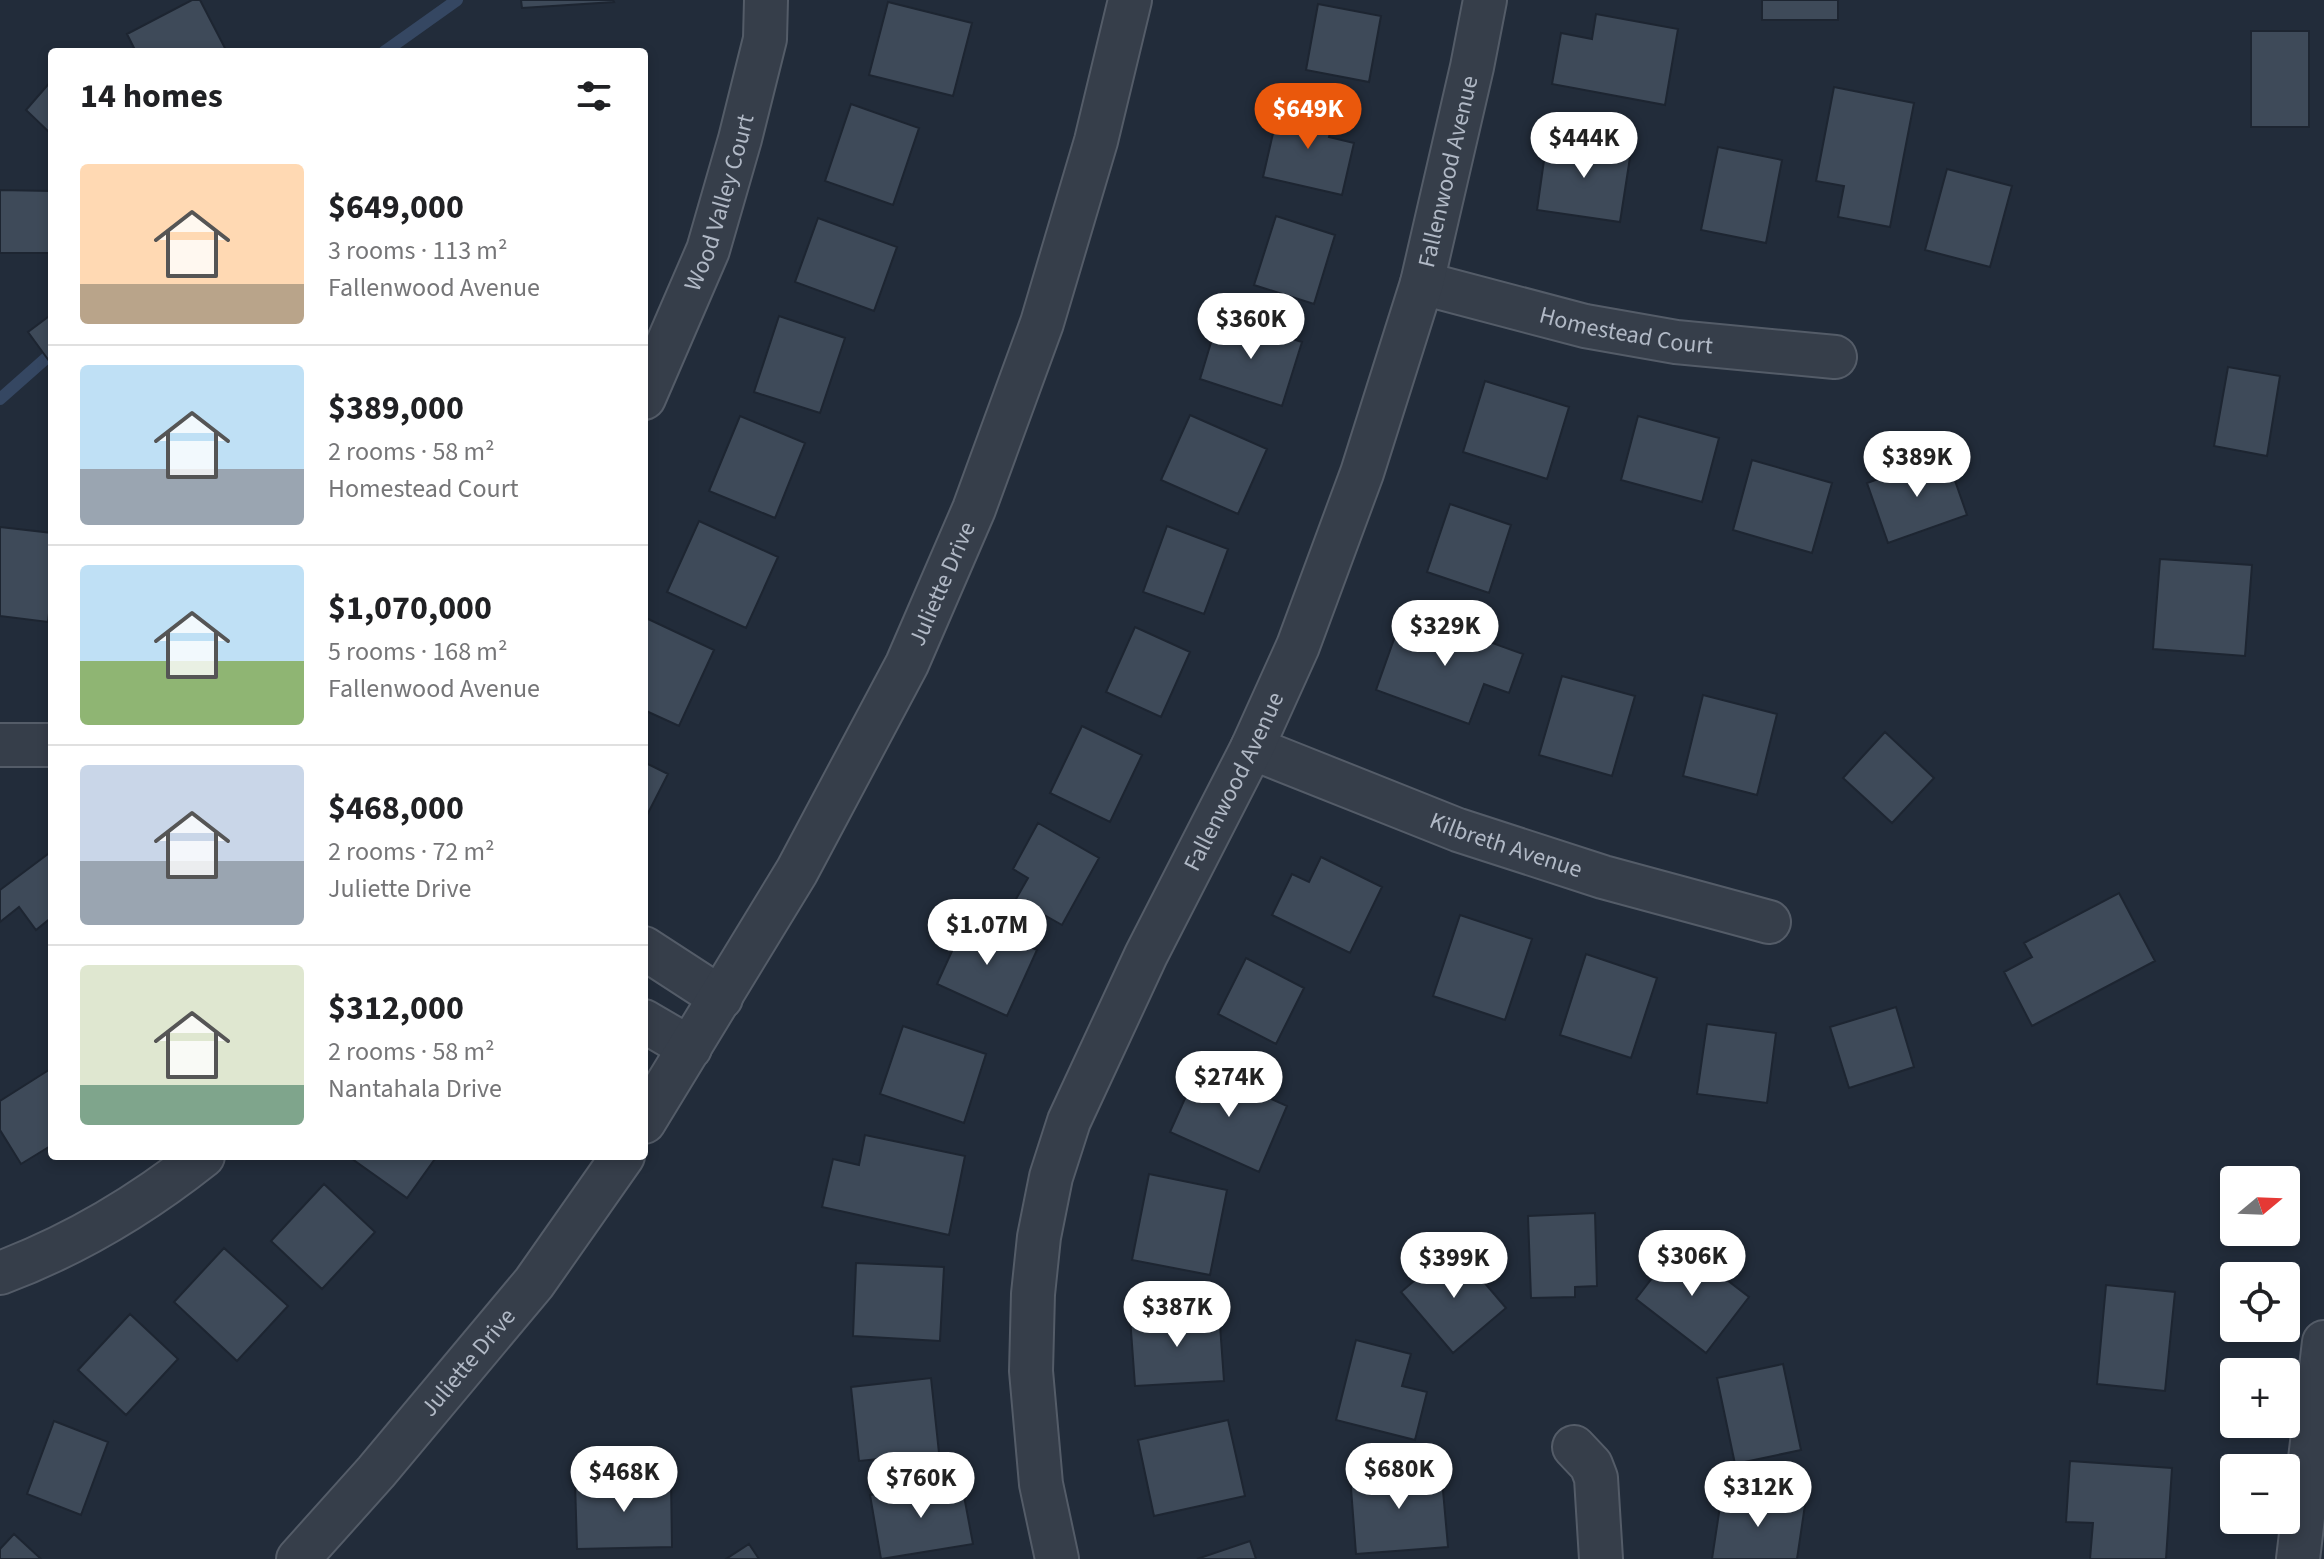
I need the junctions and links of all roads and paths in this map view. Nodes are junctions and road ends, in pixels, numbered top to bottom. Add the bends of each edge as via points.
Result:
1 (766, 0) edge
2 (1130, 0) edge
3 (1485, 0) edge
4 (1422, 283) junction
5 (1835, 357) dead end
6 (648, 389) edge
7 (0, 745) edge
8 (48, 745) edge
9 (1252, 748) junction
10 (1769, 922) dead end
11 (648, 951) edge
12 (721, 998) junction
13 (648, 1023) edge
14 (690, 1048) junction
15 (648, 1116) edge
16 (198, 1160) edge
17 (620, 1160) edge
18 (0, 1273) edge
19 (2324, 1342) edge
20 (1574, 1447) dead end
21 (298, 1559) edge
22 (1057, 1559) edge
23 (1601, 1559) edge
24 (2298, 1559) edge

1 - 6 street, Wood Valley Court via 765,39 708,250
2 - 12 street, Juliette Drive via 1096,141 1042,323 974,509 907,664 797,871
3 - 4 street, Fallenwood Avenue
4 - 5 street, Homestead Court via 1585,326 1676,342
4 - 9 street, Fallenwood Avenue via 1362,473 1298,646
7 - 8 street
9 - 10 street, Kilbreth Avenue via 1458,830
9 - 22 street, Fallenwood Avenue via 1146,955 1069,1121 1051,1177 1033,1294 1031,1371 1041,1484
11 - 12 street
12 - 14 street, Juliette Drive
13 - 14 street
14 - 15 street, Juliette Drive
16 - 18 street via 112,1221
17 - 21 street, Juliette Drive via 534,1283
19 - 24 street
20 - 23 street via 1596,1478

